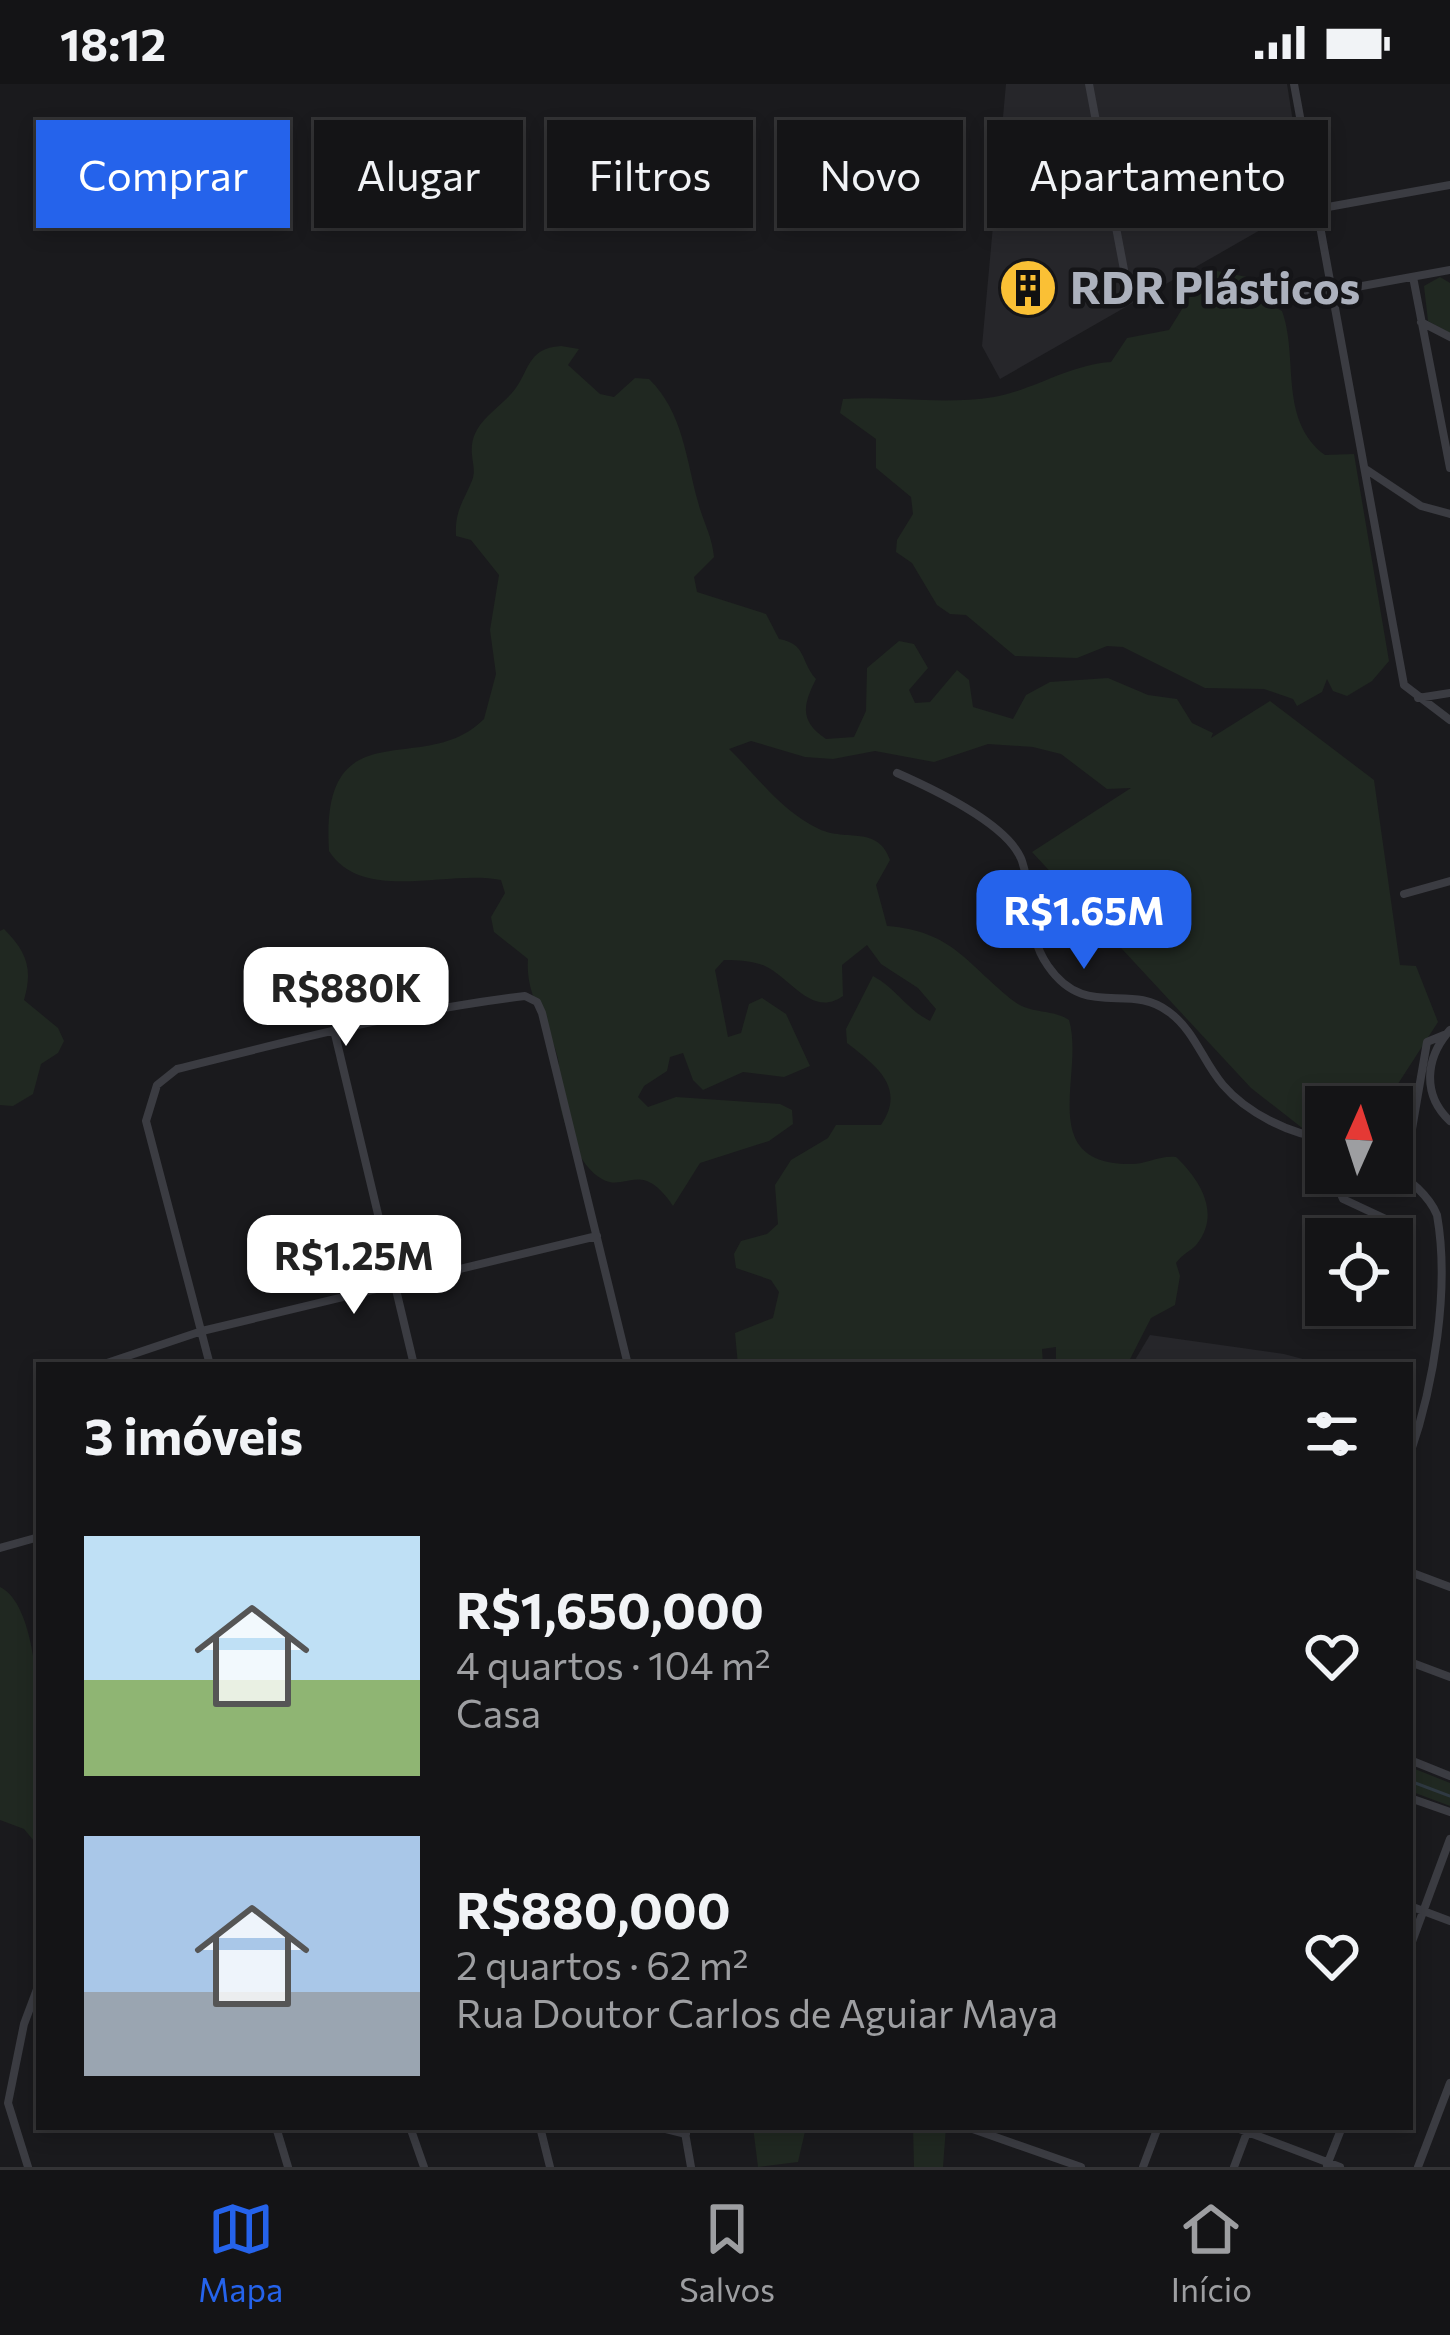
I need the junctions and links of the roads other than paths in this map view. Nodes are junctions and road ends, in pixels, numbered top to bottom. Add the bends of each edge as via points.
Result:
1 (1090, 84) edge
2 (1294, 84) edge
3 (1301, 120) edge
4 (1450, 185) edge
5 (1328, 207) edge
6 (1321, 228) edge
7 (1450, 269) edge
8 (1413, 277) junction
9 (1128, 291) dead end
10 (1333, 292) junction
11 (1291, 299) dead end
12 (1421, 322) junction
13 (1450, 337) edge
14 (1445, 422) edge
15 (1450, 468) edge
16 (1366, 470) junction
17 (1450, 514) edge
18 (1450, 693) edge
19 (1416, 698) junction
20 (1450, 719) edge
21 (897, 773) dead end
22 (1450, 881) edge
23 (1404, 894) dead end
24 (334, 1030) junction
25 (1447, 1033) edge
26 (1450, 1121) edge
27 (1413, 1123) edge
28 (1305, 1136) edge
29 (1413, 1184) edge
30 (1341, 1194) edge
31 (1384, 1218) edge
32 (597, 1236) junction
33 (396, 1285) junction
34 (202, 1331) junction
35 (110, 1362) edge
36 (209, 1362) edge
37 (413, 1362) edge
38 (627, 1362) edge
39 (1413, 1445) edge
40 (36, 1538) edge
41 (0, 1548) edge
42 (1413, 1572) edge
43 (1449, 1584) edge
44 (1413, 1663) edge
45 (1450, 1678) edge
46 (1413, 1761) edge
47 (1450, 1775) edge
48 (1413, 1799) edge
49 (1450, 1813) edge
50 (1450, 1839) edge
51 (1413, 1907) edge
52 (1424, 1911) junction
53 (1450, 1921) edge
54 (1413, 1939) edge
55 (36, 1992) edge
56 (1450, 2083) edge
57 (277, 2130) edge
58 (411, 2130) edge
59 (540, 2130) edge
60 (685, 2130) edge
61 (976, 2130) edge
62 (1157, 2130) edge
63 (1248, 2130) edge
64 (1341, 2130) edge
65 (1328, 2165) edge
66 (28, 2167) edge
67 (288, 2167) edge
68 (424, 2167) edge
69 (550, 2167) edge
70 (692, 2167) edge
71 (1081, 2167) edge
72 (1143, 2167) edge
73 (1234, 2167) edge
74 (1340, 2167) edge
75 (1418, 2167) edge

1 - 9 street
2 - 3 street
4 - 5 street
6 - 10 street
7 - 8 street
8 - 10 street
8 - 12 street
10 - 11 street
10 - 16 street
12 - 13 street
12 - 14 street
14 - 15 street
16 - 17 street via 1421,506
16 - 19 street via 1403,685
18 - 19 street
19 - 20 street
21 - 28 street via 958,801 1022,858 1034,940 1049,969 1079,996 1154,1002 1182,1023 1224,1087
22 - 23 street
24 - 32 street via 430,1007 525,996 538,1002
24 - 33 street
24 - 34 street via 177,1069 157,1085 146,1121
25 - 26 street via 1431,1061 1430,1088
25 - 27 street via 1426,1042
29 - 39 street via 1437,1214 1445,1252 1433,1387
30 - 31 street
32 - 33 street
32 - 38 street
33 - 34 street
33 - 37 street
34 - 35 street
34 - 36 street
40 - 41 street
42 - 43 street
44 - 45 street
46 - 47 street
48 - 49 street
50 - 52 street
51 - 52 street
52 - 53 street
52 - 54 street
55 - 66 street via 8,2103
56 - 75 street
57 - 67 street
58 - 68 street
59 - 69 street
60 - 70 street
61 - 71 street
62 - 72 street
63 - 65 street
63 - 73 street
64 - 65 street
65 - 74 street

